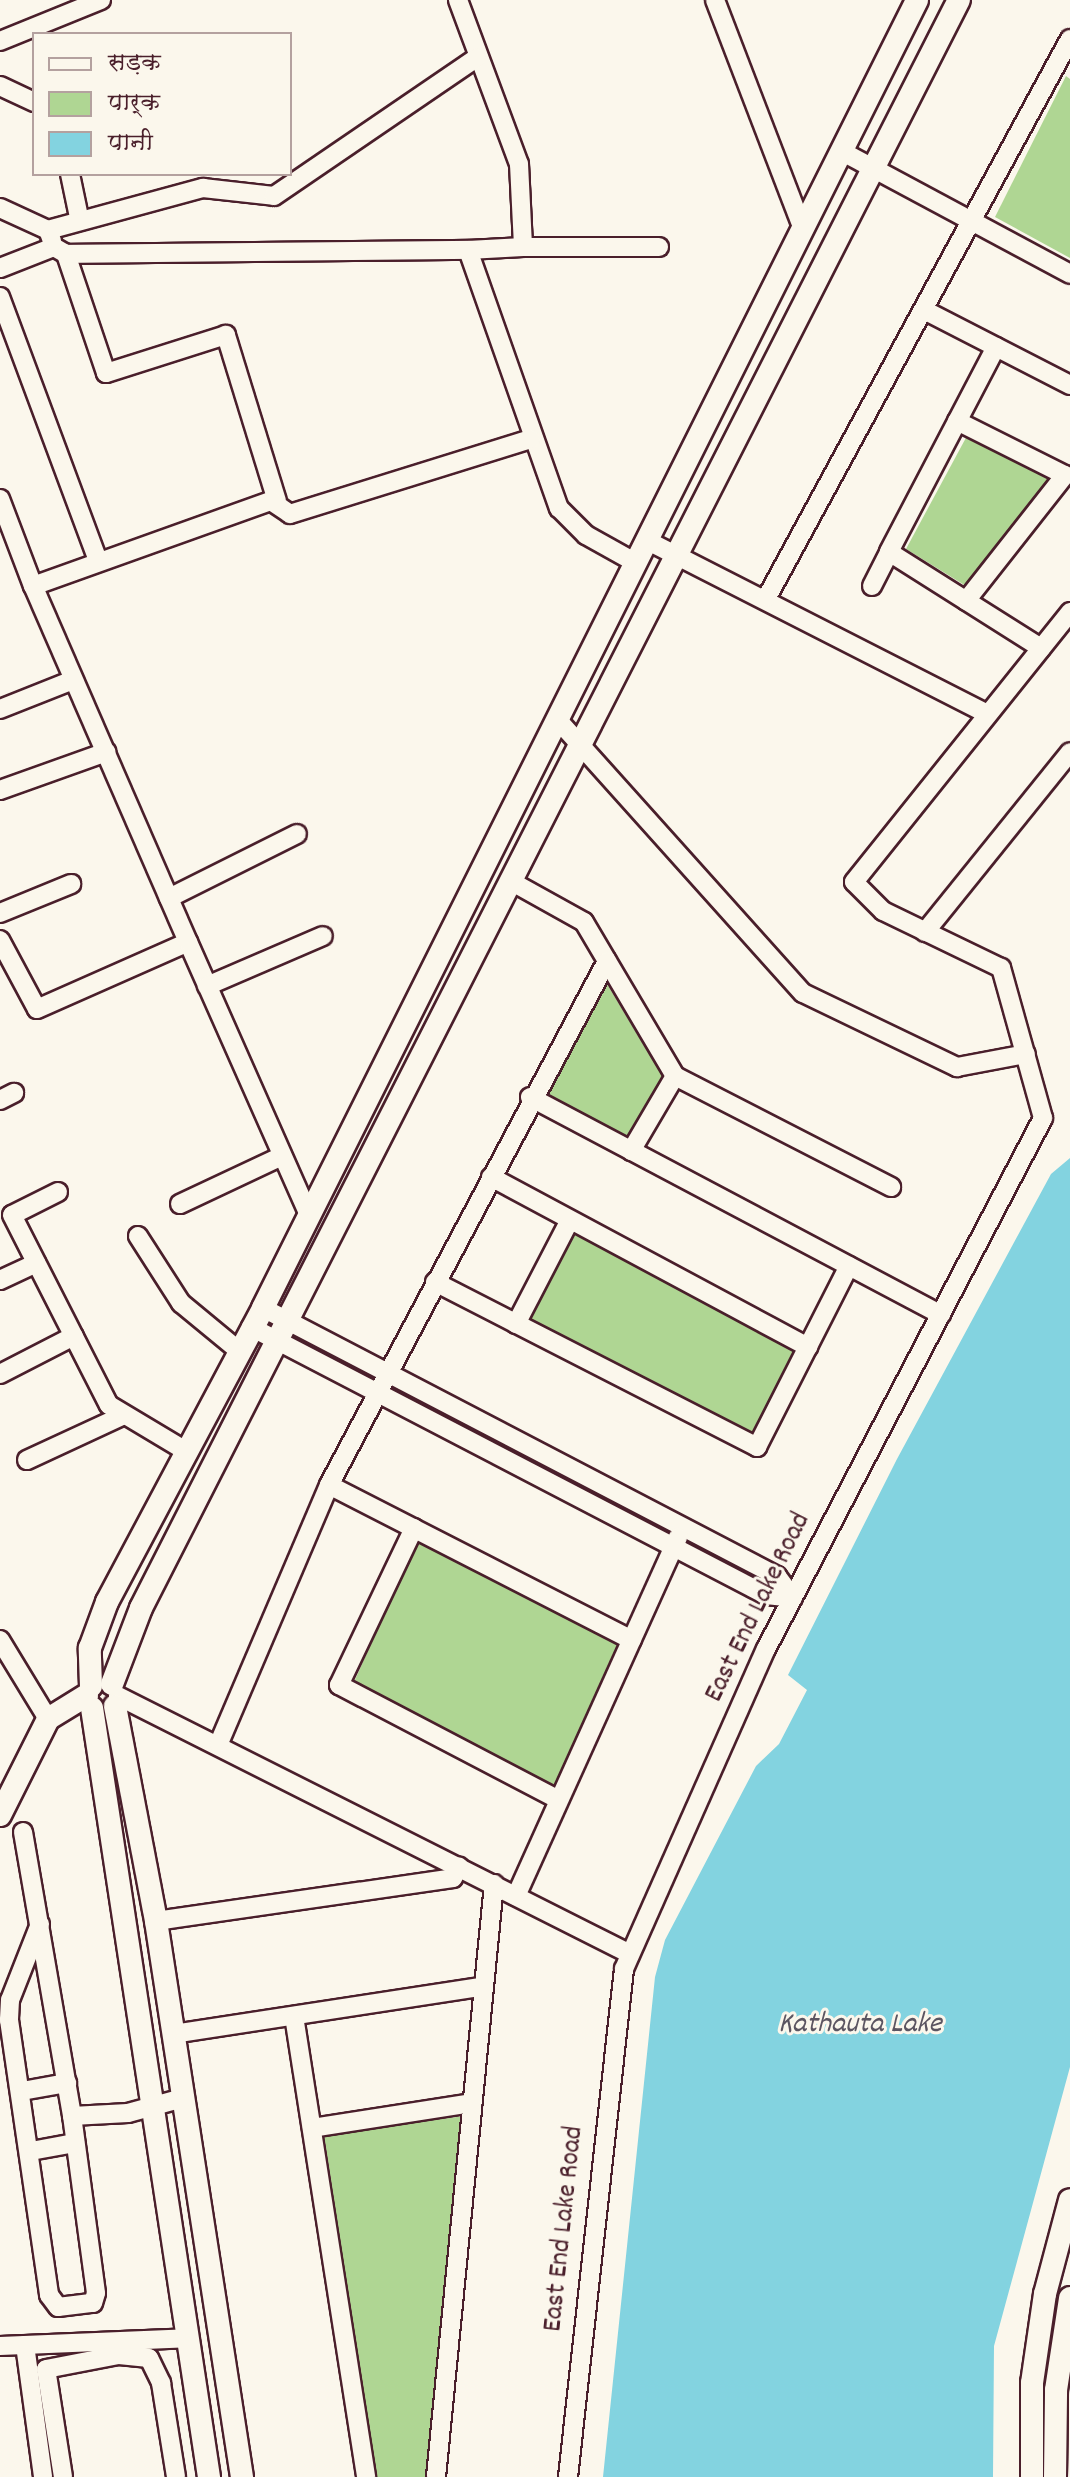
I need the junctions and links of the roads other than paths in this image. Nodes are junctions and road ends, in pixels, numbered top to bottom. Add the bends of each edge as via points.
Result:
1 (101, 0) edge
2 (458, 0) edge
3 (715, 0) edge
4 (917, 0) edge
5 (959, 0) edge
6 (1070, 39) edge
7 (0, 41) edge
8 (476, 58) junction
9 (1065, 62) edge
10 (0, 86) edge
11 (32, 101) edge
12 (841, 151) junction
13 (874, 169) junction
14 (70, 176) edge
15 (0, 208) edge
16 (79, 217) junction
17 (974, 223) junction
18 (802, 227) junction
19 (56, 244) junction
20 (523, 247) junction
21 (659, 247) dead end
22 (468, 250) junction
23 (0, 268) edge
24 (1070, 274) edge
25 (0, 297) edge
26 (926, 311) junction
27 (996, 347) junction
28 (1070, 385) edge
29 (957, 421) junction
30 (531, 439) junction
31 (0, 499) edge
32 (277, 501) junction
33 (648, 541) junction
34 (8, 546) edge
35 (674, 552) junction
36 (889, 552) junction
37 (98, 561) junction
38 (636, 563) junction
39 (33, 586) junction
40 (872, 586) dead end
41 (767, 597) junction
42 (966, 601) junction
43 (1068, 618) edge
44 (1041, 648) junction
45 (73, 680) junction
46 (0, 709) edge
47 (988, 714) junction
48 (557, 719) junction
49 (584, 742) junction
50 (106, 752) junction
51 (1070, 752) edge
52 (0, 790) edge
53 (297, 834) dead end
54 (514, 883) junction
55 (71, 884) dead end
56 (169, 898) junction
57 (0, 913) edge
58 (925, 932) junction
59 (323, 936) dead end
60 (0, 940) edge
61 (188, 942) junction
62 (607, 961) junction
63 (207, 986) junction
64 (1026, 1054) junction
65 (675, 1076) junction
66 (530, 1097) junction
67 (631, 1151) junction
68 (282, 1156) junction
69 (491, 1177) junction
70 (891, 1187) dead end
71 (58, 1192) dead end
72 (180, 1204) dead end
73 (308, 1213) junction
74 (6, 1218) edge
75 (570, 1220) junction
76 (138, 1236) dead end
77 (36, 1263) junction
78 (849, 1266) junction
79 (0, 1280) edge
80 (435, 1282) junction
81 (941, 1315) junction
82 (257, 1317) junction
83 (516, 1324) junction
84 (284, 1333) junction
85 (74, 1336) junction
86 (808, 1347) junction
87 (238, 1350) junction
88 (0, 1374) edge
89 (387, 1374) junction
90 (376, 1394) junction
91 (122, 1416) junction
92 (186, 1451) junction
93 (27, 1460) dead end
94 (329, 1485) junction
95 (683, 1527) junction
96 (414, 1528) junction
97 (674, 1547) junction
98 (793, 1598) junction
99 (0, 1640) edge
100 (632, 1640) junction
101 (102, 1696) junction
102 (48, 1719) junction
103 (219, 1743) junction
104 (559, 1800) junction
105 (3, 1803) edge
106 (23, 1832) dead end
107 (459, 1866) junction
108 (494, 1884) junction
109 (516, 1896) junction
110 (156, 1921) junction
111 (40, 1924) junction
112 (630, 1954) junction
113 (481, 1987) junction
114 (294, 2016) junction
115 (173, 2034) junction
116 (67, 2083) junction
117 (22, 2091) junction
118 (183, 2098) junction
119 (472, 2103) junction
120 (144, 2107) junction
121 (72, 2116) junction
122 (312, 2128) junction
123 (75, 2143) junction
124 (31, 2151) junction
125 (1070, 2200) edge
126 (1070, 2298) edge
127 (187, 2338) junction
128 (25, 2345) junction
129 (0, 2346) edge
130 (199, 2412) junction
131 (169, 2418) junction
132 (43, 2477) edge
133 (63, 2477) edge
134 (176, 2477) edge
135 (209, 2477) edge
136 (242, 2477) edge
137 (366, 2477) edge
138 (436, 2477) edge
139 (568, 2477) edge
140 (1032, 2477) edge
141 (1055, 2477) edge

1 - 7 street
2 - 8 street
3 - 18 street
4 - 12 street
5 - 13 street
6 - 9 street
8 - 16 street via 274,196 203,188
8 - 20 street via 519,164
9 - 17 street
10 - 11 street
12 - 13 street
12 - 18 street
13 - 17 street
13 - 35 street
14 - 16 street
15 - 19 street
16 - 19 street
17 - 24 street
17 - 26 street
18 - 33 street
19 - 22 street
19 - 23 street
19 - 32 street via 106,373 226,335
20 - 21 street
20 - 22 street
22 - 30 street
25 - 37 street
26 - 27 street
26 - 41 street
27 - 28 street
27 - 29 street
29 - 36 street
29 - 42 street via 1065,475
30 - 32 street via 290,514
30 - 38 street via 569,522
31 - 34 street
32 - 37 street
33 - 35 street
33 - 38 street
34 - 39 street
35 - 41 street
35 - 49 street
36 - 40 street
36 - 42 street
37 - 39 street
38 - 48 street
39 - 45 street
41 - 47 street
42 - 44 street
43 - 44 street
44 - 47 street
45 - 46 street
45 - 50 street
47 - 58 street, East End Lake Road via 854,882 883,911
48 - 49 street
48 - 73 street
49 - 54 street
49 - 64 street via 803,993 957,1067
50 - 52 street
50 - 56 street
51 - 58 street
53 - 56 street
54 - 62 street via 584,922
54 - 84 street
55 - 57 street
56 - 61 street
58 - 64 street, East End Lake Road via 1001,968
59 - 63 street
60 - 61 street via 37,1009
61 - 63 street
62 - 65 street
62 - 66 street
63 - 68 street
64 - 81 street, East End Lake Road via 1043,1118
65 - 67 street
65 - 70 street
66 - 67 street
66 - 69 street
67 - 78 street
68 - 72 street
68 - 73 street
69 - 75 street
69 - 80 street
71 - 74 street
73 - 82 street
74 - 77 street
75 - 83 street
75 - 86 street
76 - 87 street via 181,1303
77 - 79 street
77 - 85 street
78 - 81 street
78 - 86 street
80 - 83 street
80 - 89 street
81 - 98 street, East End Lake Road
82 - 84 street
82 - 87 street
83 - 86 street via 757,1447
84 - 89 street
84 - 90 street
84 - 101 street via 123,1645
85 - 88 street
85 - 91 street via 109,1405
87 - 92 street
89 - 90 street
89 - 95 street
90 - 94 street
90 - 97 street
91 - 92 street
91 - 93 street
92 - 101 street via 107,1602 90,1648
94 - 96 street
94 - 103 street
95 - 97 street
95 - 98 street via 777,1576
96 - 100 street
96 - 104 street via 339,1685
97 - 98 street via 766,1595
97 - 100 street
98 - 112 street, East End Lake Road
99 - 102 street
100 - 104 street
101 - 102 street
101 - 103 street
101 - 110 street
101 - 120 street
102 - 105 street
103 - 107 street
104 - 109 street
106 - 111 street
107 - 108 street
107 - 110 street via 453,1878
108 - 109 street
108 - 113 street
109 - 112 street
110 - 115 street
111 - 116 street
111 - 117 street via 10,2000
112 - 139 street, East End Lake Road via 604,2122
113 - 114 street
113 - 119 street
114 - 115 street
114 - 122 street
115 - 118 street
116 - 117 street
116 - 121 street
117 - 124 street
118 - 120 street
118 - 136 street
119 - 122 street
119 - 138 street
120 - 121 street
120 - 127 street
121 - 123 street
122 - 137 street
123 - 124 street
123 - 124 street via 96,2293 93,2303 58,2307 49,2295
125 - 140 street via 1045,2294 1032,2383
126 - 141 street via 1056,2390
127 - 128 street
127 - 130 street
128 - 129 street
128 - 132 street
130 - 131 street
130 - 135 street
131 - 133 street via 149,2358 119,2355 46,2369
131 - 134 street

